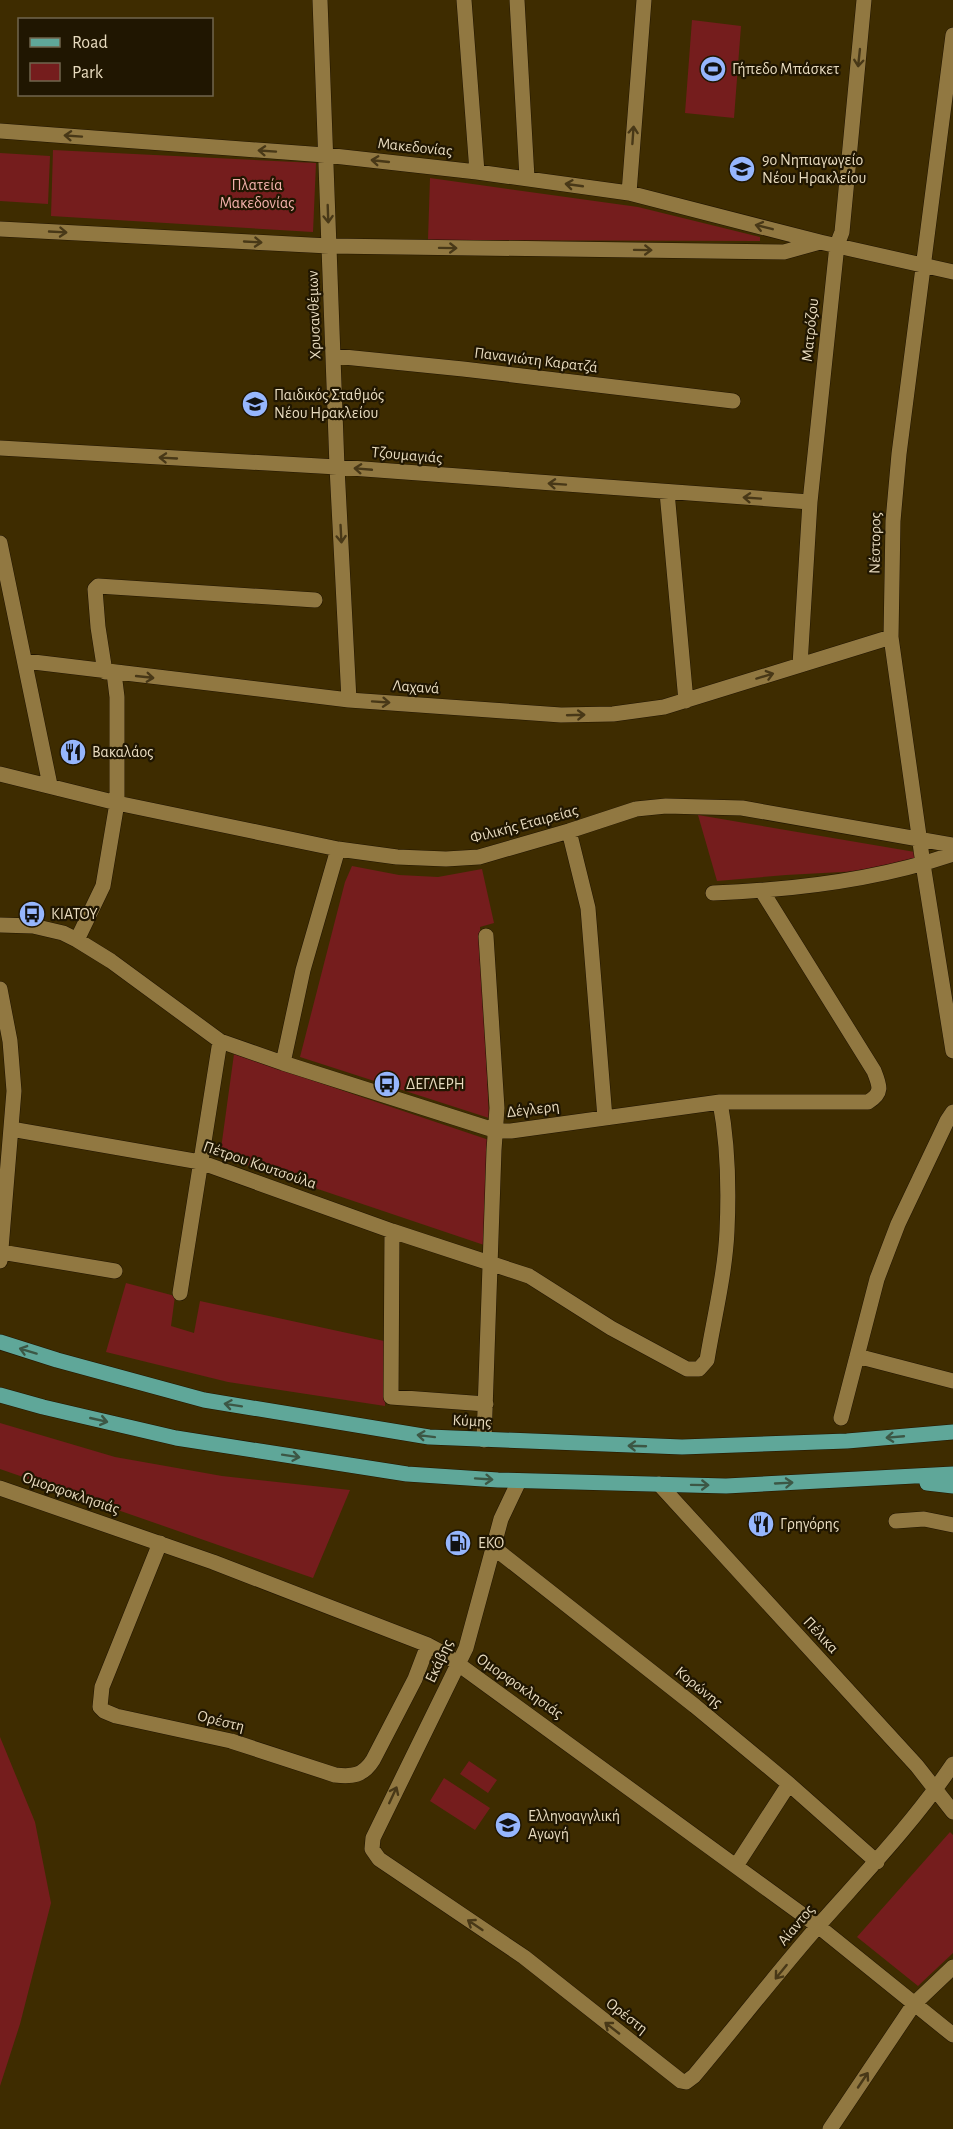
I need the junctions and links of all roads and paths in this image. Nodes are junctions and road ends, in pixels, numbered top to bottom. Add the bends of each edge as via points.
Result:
1 (321, 0) edge
2 (464, 0) edge
3 (517, 0) edge
4 (644, 0) edge
5 (864, 0) edge
6 (953, 35) edge
7 (0, 131) edge
8 (326, 155) junction
9 (477, 172) junction
10 (527, 178) junction
11 (629, 193) junction
12 (0, 229) edge
13 (820, 242) junction
14 (837, 245) junction
15 (329, 246) junction
16 (924, 267) junction
17 (953, 272) edge
18 (333, 356) junction
19 (734, 401) dead end
20 (0, 448) edge
21 (337, 467) junction
22 (667, 492) junction
23 (810, 502) junction
24 (0, 543) edge
25 (315, 600) dead end
26 (891, 637) junction
27 (25, 661) junction
28 (800, 665) junction
29 (110, 673) junction
30 (349, 700) junction
31 (686, 700) junction
32 (0, 774) edge
33 (50, 785) junction
34 (117, 803) junction
35 (569, 831) junction
36 (919, 839) junction
37 (953, 845) edge
38 (338, 849) junction
39 (953, 854) edge
40 (922, 864) junction
41 (762, 891) junction
42 (714, 893) dead end
43 (0, 925) edge
44 (486, 936) dead end
45 (77, 940) junction
46 (0, 989) edge
47 (220, 1041) junction
48 (953, 1051) edge
49 (283, 1063) junction
50 (720, 1102) junction
51 (953, 1112) edge
52 (605, 1118) junction
53 (11, 1129) junction
54 (497, 1131) junction
55 (200, 1162) junction
56 (392, 1231) junction
57 (1, 1257) edge
58 (490, 1262) junction
59 (115, 1271) dead end
60 (180, 1293) dead end
61 (0, 1342) edge
62 (857, 1356) junction
63 (953, 1381) edge
64 (0, 1395) edge
65 (486, 1404) junction
66 (841, 1418) dead end
67 (953, 1432) edge
68 (484, 1440) junction
69 (953, 1474) edge
70 (888, 1478) junction
71 (519, 1481) junction
72 (659, 1484) junction
73 (953, 1486) edge
74 (0, 1488) edge
75 (896, 1521) dead end
76 (953, 1525) edge
77 (160, 1544) junction
78 (493, 1548) junction
79 (428, 1645) junction
80 (458, 1665) junction
81 (953, 1764) edge
82 (789, 1784) junction
83 (935, 1791) junction
84 (953, 1812) edge
85 (372, 1849) joint
86 (877, 1862) junction
87 (736, 1866) junction
88 (818, 1926) junction
89 (953, 1967) edge
90 (914, 2004) junction
91 (953, 2035) edge
92 (658, 2064) joint
93 (830, 2129) edge

1 - 8 street, Χρυσανθέμων
2 - 9 street
3 - 10 street
11 -> 4 street
5 -> 14 street, Ματρόζου via 842,232
6 - 16 street, Νέστορος
8 -> 7 street, Μακεδονίας
9 -> 8 street, Μακεδονίας
8 -> 15 street, Χρυσανθέμων
9 - 10 street, Μακεδονίας
11 -> 10 street, Μακεδονίας
13 -> 11 street, Μακεδονίας
12 -> 15 street, Μακεδονίας
13 - 14 street, Μακεδονίας
15 -> 13 street, Μακεδονίας via 784,252
14 - 16 street, Μακεδονίας
14 - 23 street, Ματρόζου
15 - 18 street, Χρυσανθέμων
16 - 17 street, Μακεδονίας
16 - 26 street, Νέστορος via 893,521
18 - 19 street, Παναγιώτη Καρατζά
18 - 21 street, Χρυσανθέμων
21 -> 20 street, Τζουμαγιάς
22 -> 21 street, Τζουμαγιάς
21 -> 30 street, Χρυσανθέμων
23 -> 22 street, Τζουμαγιάς
22 - 31 street
23 - 28 street, Ματρόζου
24 - 27 street
25 - 29 street via 98,586 98,627
26 - 28 street, Λαχανά
26 - 36 street, Νέστορος
27 - 29 street, Λαχανά
27 - 33 street
31 -> 28 street, Λαχανά
29 -> 30 street, Λαχανά
29 - 34 street via 117,697
30 -> 31 street, Λαχανά via 561,715 623,712
32 - 33 street, Φιλικής Εταιρείας
33 - 34 street, Φιλικής Εταιρείας
34 - 38 street, Φιλικής Εταιρείας
34 - 45 street via 103,886
35 - 36 street, Φιλικής Εταιρείας via 636,809 666,806 742,808
35 - 38 street, Φιλικής Εταιρείας via 479,857 397,857
35 - 52 street via 588,908
36 - 37 street, Φιλικής Εταιρείας
36 - 40 street, Νέστορος
38 - 49 street via 303,970
39 - 40 street
40 - 41 street
40 - 48 street, Νέστορος
41 - 42 street
41 - 50 street, Δέγλερη via 874,1071 879,1091 868,1102
43 - 45 street, Δέγλερη via 33,926
44 - 54 street
45 - 47 street, Δέγλερη
46 - 53 street via 14,1091
47 - 49 street, Δέγλερη
47 - 55 street
49 - 54 street, Δέγλερη
50 - 52 street, Δέγλερη
50 - 58 street, Πέτρου Κουτσούλα via 726,1142 727,1233 706,1360 699,1369 687,1369 611,1328 529,1276
51 - 62 street via 898,1224 877,1279
52 - 54 street, Δέγλερη
53 - 55 street, Πέτρου Κουτσούλα
53 - 57 street
54 - 58 street
55 - 56 street, Πέτρου Κουτσούλα
55 - 60 street
56 - 58 street, Πέτρου Κουτσούλα
56 - 65 street via 390,1397
57 - 59 street
58 - 65 street
68 -> 61 main road, Κύμης via 429,1437 204,1400
62 - 63 street
62 - 66 street
64 -> 71 main road via 199,1441 407,1474
65 - 68 street
67 -> 68 main road, Κύμης via 847,1442 682,1447
69 - 70 main road
72 -> 70 main road via 726,1486
70 - 73 main road
71 - 72 main road
71 - 78 street, Εκάβης via 501,1519
72 - 83 street, Πέλικα via 917,1766
74 - 77 street, Ομορφοκλησιάς
75 - 76 street via 924,1519
77 - 79 street, Ομορφοκλησιάς
77 - 79 street, Ορέστη via 102,1688 100,1707 116,1716 231,1741 335,1775 360,1774 373,1760
78 - 80 street, Εκάβης
78 - 82 street, Κορώνης
79 - 80 street, Ομορφοκλησιάς
85 -> 80 street, Εκάβης via 373,1838
80 - 87 street, Ομορφοκλησιάς
81 - 83 street, Αίαντος
82 - 86 street, Κορώνης
82 - 87 street
83 - 84 street, Πέλικα
83 - 86 street, Αίαντος
92 -> 85 street, Ορέστη via 524,1957 379,1859
86 - 88 street, Αίαντος
87 - 88 street, Ομορφοκλησιάς
88 - 90 street, Ομορφοκλησιάς
88 -> 92 street, Αίαντος via 694,2076 681,2081
89 - 90 street
90 - 91 street, Ομορφοκλησιάς
93 -> 90 street

